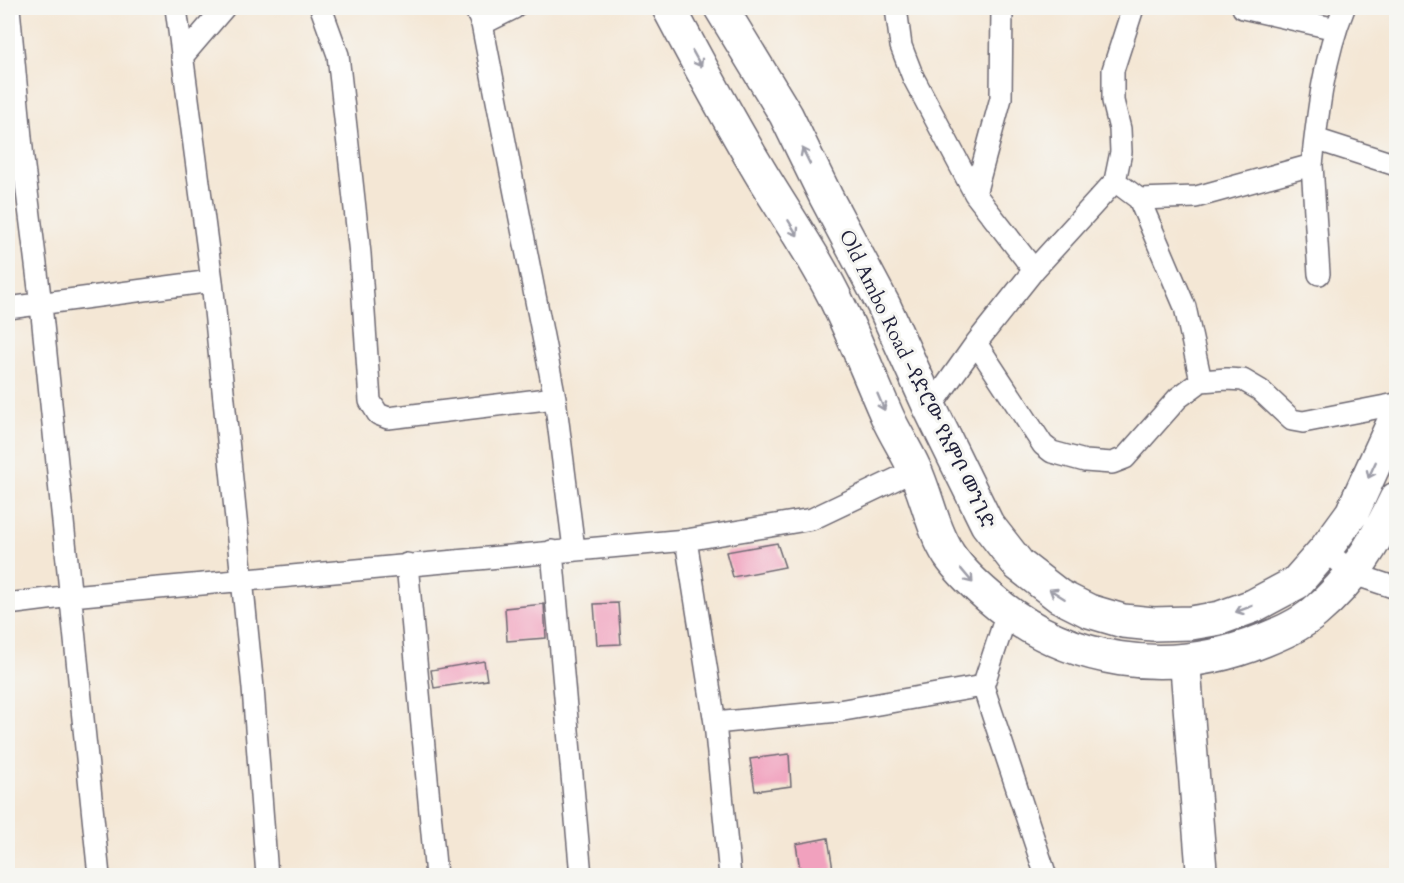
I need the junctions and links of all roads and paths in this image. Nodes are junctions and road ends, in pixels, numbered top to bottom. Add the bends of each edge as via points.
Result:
1 (9, 8) edge
2 (176, 8) edge
3 (224, 8) edge
4 (321, 8) edge
5 (514, 8) edge
6 (669, 8) edge
7 (721, 8) edge
8 (896, 8) edge
9 (1002, 8) edge
10 (1132, 8) edge
11 (1243, 8) edge
12 (1344, 8) edge
13 (479, 16) edge
14 (1336, 29) junction
15 (182, 57) junction
16 (1315, 139) junction
17 (16, 160) edge
18 (1312, 165) junction
19 (1396, 165) edge
20 (1115, 181) junction
21 (975, 194) junction
22 (1139, 199) junction
23 (1034, 270) junction
24 (1319, 274) dead end
25 (212, 281) junction
26 (41, 305) junction
27 (8, 308) edge
28 (976, 343) junction
29 (1201, 381) junction
30 (555, 398) junction
31 (1396, 404) edge
32 (930, 408) junction
33 (1396, 417) edge
34 (915, 470) junction
35 (1396, 499) edge
36 (686, 540) junction
37 (574, 549) junction
38 (1325, 550) junction
39 (552, 551) junction
40 (406, 564) junction
41 (1354, 574) junction
42 (243, 581) junction
43 (1396, 588) edge
44 (70, 596) junction
45 (8, 604) edge
46 (1007, 613) junction
47 (1185, 662) junction
48 (983, 686) junction
49 (715, 723) junction
50 (99, 876) edge
51 (267, 876) edge
52 (436, 876) edge
53 (581, 876) edge
54 (730, 876) edge
55 (1046, 876) edge
56 (1202, 876) edge

1 - 17 street
2 - 15 street
3 - 15 street
4 - 30 street via 338,55 360,254 370,401 378,414 388,418
5 - 13 street
6 -> 34 main road, Old Ambo Road -የድሮው የአምቦ መንገድ via 738,135 822,273
32 -> 7 main road, Old Ambo Road -የድሮው የአምቦ መንገድ via 884,306 786,115
8 - 21 street via 901,46 913,77
9 - 21 street via 1000,98
10 - 20 street via 1113,70 1113,101 1121,152
11 - 14 street
12 - 14 street
13 - 30 street
14 - 16 street via 1328,53
15 - 25 street
16 - 18 street
16 - 19 street
17 - 26 street
18 - 22 street via 1196,197
18 - 24 street
20 - 22 street
20 - 23 street
21 - 23 street
22 - 29 street via 1185,307
23 - 28 street
25 - 26 street
25 - 42 street
26 - 27 street
26 - 44 street
28 - 29 street via 1043,445 1052,452 1085,461 1112,463 1125,458 1178,398
28 - 32 street
29 - 31 street via 1243,380 1260,390 1292,420 1303,422
30 - 37 street
38 -> 32 main road, Old Ambo Road -የድሮው የአምቦ መንገድ via 1296,583 1220,618 1152,624 1089,611 1038,582 1005,550 987,524
33 -> 38 main road, Old Ambo Road -የድሮው የአምቦ መንገድ via 1352,513
34 - 36 street via 813,519
34 -> 46 main road, Old Ambo Road -የድሮው የአምቦ መንገድ via 936,529 950,555 974,584
35 - 41 main road, Old Ambo Road -የድሮው የአምቦ መንገድ
36 - 37 street
36 - 49 street
37 - 39 street
38 - 41 street
39 - 40 street
39 - 53 street
40 - 42 street
40 - 52 street
41 - 43 street
41 - 47 main road, Old Ambo Road -የድሮው የአምቦ መንገድ via 1314,613 1282,633 1235,652
42 - 44 street
42 - 51 street
44 - 45 street
44 - 50 street
46 - 47 main road, Old Ambo Road -የድሮው የአምቦ መንገድ via 1073,648 1109,658
46 - 48 street
47 - 56 main road
48 - 49 street via 838,711
48 - 55 street
49 - 54 street

